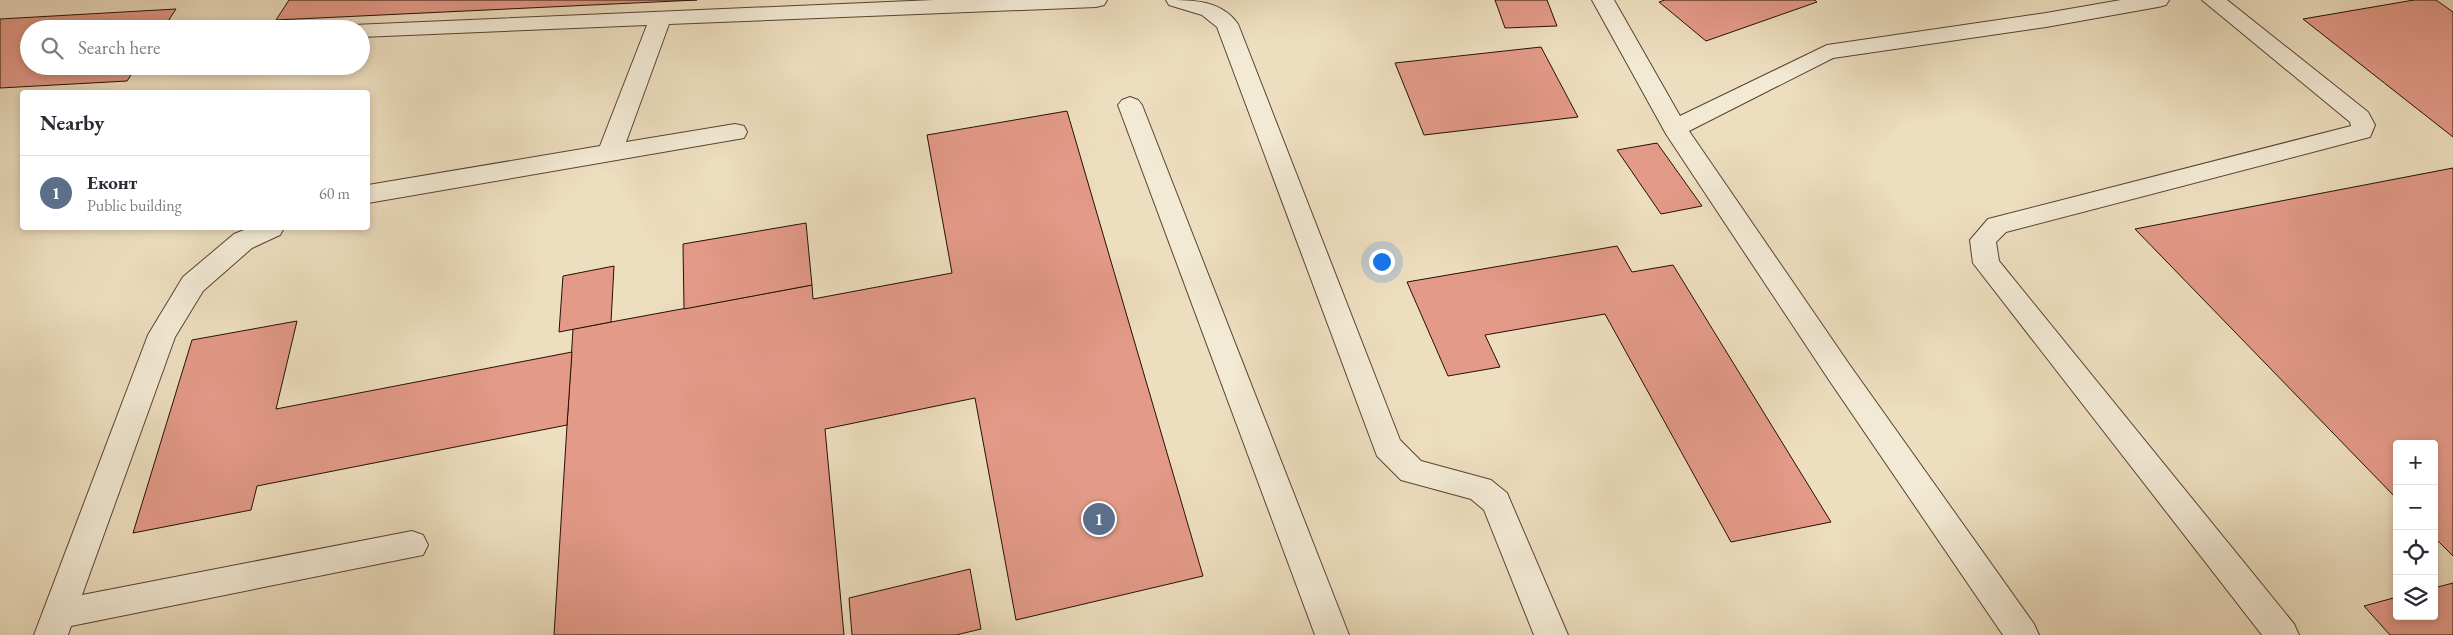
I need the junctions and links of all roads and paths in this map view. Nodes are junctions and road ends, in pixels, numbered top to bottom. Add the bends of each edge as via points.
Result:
1 (1096, 0) edge
2 (1177, 0) edge
3 (1603, 0) edge
4 (2158, 0) edge
5 (2213, 0) edge
6 (661, 16) junction
7 (370, 30) edge
8 (1130, 105) dead end
9 (1675, 128) junction
10 (735, 132) dead end
11 (610, 153) junction
12 (370, 194) edge
13 (267, 230) edge
14 (412, 545) dead end
15 (55, 624) edge
16 (1332, 635) edge
17 (1551, 635) edge
18 (2022, 635) edge
19 (2282, 635) edge

1 - 6 lane
2 - 17 lane via 1210,10 1227,24 1388,447 1412,471 1480,489 1496,502
3 - 9 lane
4 - 9 lane via 1827,52
5 - 19 lane via 2360,118 2361,131 1996,225 1983,240 1986,263
6 - 7 lane
6 - 11 lane
8 - 16 lane
9 - 18 lane
10 - 11 lane
11 - 12 lane
13 - 15 lane via 244,241 193,284 162,335
14 - 15 lane

